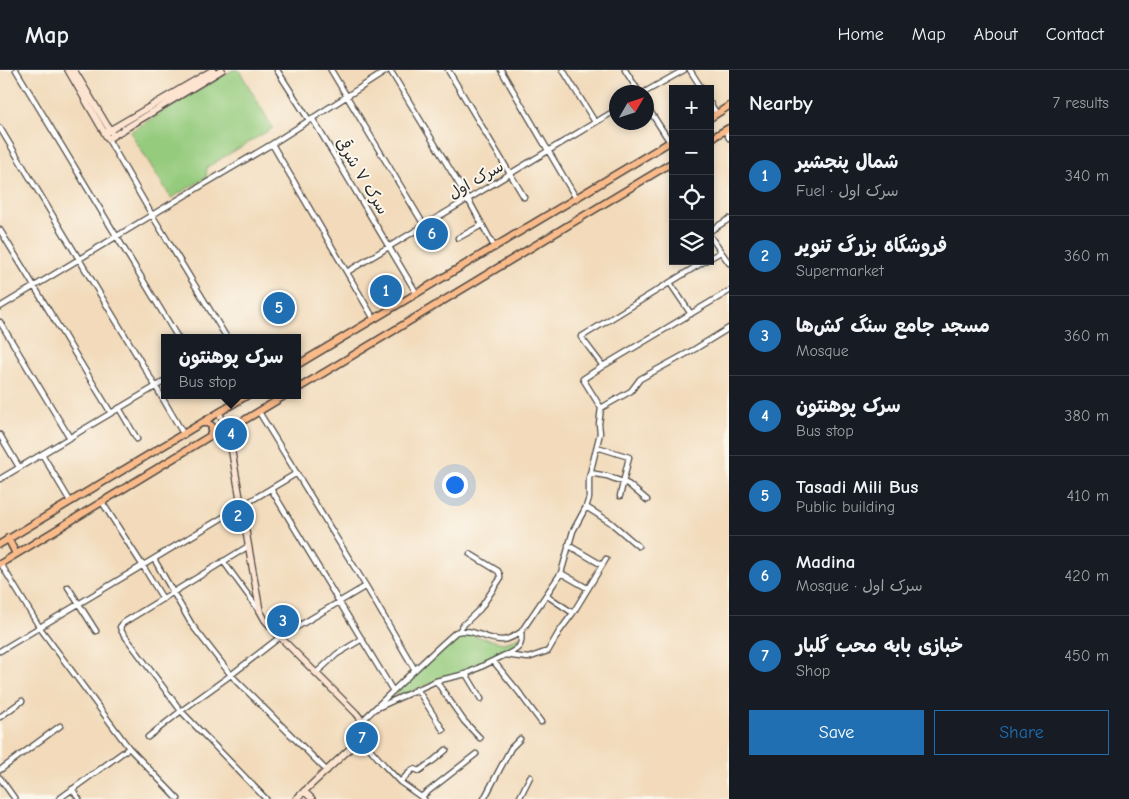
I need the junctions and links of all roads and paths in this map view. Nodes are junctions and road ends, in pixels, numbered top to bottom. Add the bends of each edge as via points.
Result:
1 (16, 70) edge
2 (68, 70) edge
3 (212, 70) edge
4 (222, 70) edge
5 (277, 70) edge
6 (331, 70) edge
7 (389, 70) edge
8 (448, 70) edge
9 (501, 70) edge
10 (563, 70) edge
11 (625, 70) edge
12 (684, 70) edge
13 (690, 70) edge
14 (201, 73) edge
15 (74, 74) edge
16 (635, 85) edge
17 (699, 85) edge
18 (654, 87) edge
19 (347, 96) junction
20 (729, 106) edge
21 (714, 109) edge
22 (609, 114) edge
23 (717, 114) junction
24 (714, 116) edge
25 (654, 117) edge
26 (311, 119) junction
27 (595, 122) junction
28 (0, 128) edge
29 (727, 129) edge
30 (109, 135) junction
31 (714, 137) edge
32 (669, 138) edge
33 (729, 138) edge
34 (669, 142) edge
35 (272, 144) junction
36 (549, 151) junction
37 (669, 164) edge
38 (511, 174) junction
39 (524, 197) dead end
40 (576, 198) junction
41 (468, 199) junction
42 (152, 215) junction
43 (729, 219) edge
44 (424, 225) junction
45 (482, 225) junction
46 (714, 228) edge
47 (0, 230) edge
48 (118, 236) junction
49 (458, 238) dead end
50 (714, 242) edge
51 (390, 247) junction
52 (495, 248) junction
53 (721, 252) junction
54 (714, 256) edge
55 (79, 259) junction
56 (728, 259) edge
57 (699, 265) edge
58 (347, 272) junction
59 (670, 283) junction
60 (34, 286) junction
61 (729, 291) edge
62 (417, 294) junction
63 (0, 307) edge
64 (691, 314) junction
65 (374, 319) junction
66 (0, 322) edge
67 (729, 328) edge
68 (176, 334) edge
69 (225, 334) edge
70 (301, 364) edge
71 (603, 366) junction
72 (161, 384) edge
73 (156, 386) junction
74 (301, 387) edge
75 (161, 395) edge
76 (163, 399) edge
77 (242, 399) edge
78 (280, 399) edge
79 (119, 408) junction
80 (601, 408) junction
81 (259, 412) junction
82 (112, 413) junction
83 (219, 413) junction
84 (202, 423) junction
85 (228, 430) junction
86 (0, 435) edge
87 (184, 435) junction
88 (210, 436) junction
89 (70, 438) junction
90 (137, 439) dead end
91 (597, 447) junction
92 (42, 454) junction
93 (19, 467) junction
94 (297, 473) junction
95 (590, 473) junction
96 (0, 479) edge
97 (623, 482) junction
98 (271, 489) junction
99 (620, 496) dead end
100 (648, 500) dead end
101 (70, 501) junction
102 (102, 502) junction
103 (241, 507) junction
104 (586, 507) junction
105 (8, 538) junction
106 (0, 544) edge
107 (568, 545) junction
108 (638, 546) dead end
109 (248, 547) junction
110 (16, 554) junction
111 (470, 554) dead end
112 (154, 558) junction
113 (606, 558) dead end
114 (223, 562) junction
115 (0, 564) edge
116 (602, 564) junction
117 (143, 566) junction
118 (561, 573) junction
119 (366, 586) junction
120 (68, 587) dead end
121 (587, 588) junction
122 (174, 592) junction
123 (546, 595) junction
124 (162, 599) junction
125 (339, 602) junction
126 (79, 604) junction
127 (260, 611) junction
128 (573, 613) junction
129 (40, 628) junction
130 (461, 628) junction
131 (96, 631) dead end
132 (521, 632) junction
133 (280, 637) junction
134 (362, 639) junction
135 (0, 651) edge
136 (505, 655) junction
137 (494, 662) junction
138 (415, 670) junction
139 (316, 673) junction
140 (466, 674) junction
141 (231, 675) junction
142 (436, 681) junction
143 (417, 689) junction
144 (393, 691) junction
145 (481, 699) dead end
146 (22, 701) dead end
147 (374, 710) junction
148 (181, 711) junction
149 (0, 717) edge
150 (362, 721) junction
151 (541, 722) dead end
152 (60, 726) dead end
153 (443, 730) dead end
154 (148, 737) dead end
155 (480, 738) dead end
156 (520, 739) dead end
157 (357, 742) junction
158 (129, 748) junction
159 (446, 750) dead end
160 (476, 754) dead end
161 (0, 770) edge
162 (326, 771) junction
163 (530, 777) dead end
164 (0, 778) edge
165 (400, 782) junction
166 (72, 789) junction
167 (304, 791) junction
168 (298, 798) edge
169 (422, 798) edge
170 (16, 799) edge
171 (59, 799) edge
172 (79, 799) edge
173 (178, 799) edge
174 (266, 799) edge
175 (312, 799) edge
176 (484, 799) edge
177 (519, 799) edge

1 - 48 street
2 - 15 street
3 - 14 street
4 - 30 street
5 - 26 street, سرک ۷ شرقی
6 - 19 street
7 - 19 street
7 - 41 street
8 - 38 street
9 - 36 street
10 - 27 street
11 - 16 street
12 - 18 street
13 - 17 street
14 - 30 street
15 - 30 street
19 - 26 street
19 - 44 street
20 - 23 main road
21 - 23 street
22 - 27 street, سرک‌ اول
23 - 24 main road
25 - 32 street
26 - 35 street
26 - 51 street, سرک ۷ شرقی
27 - 36 street, سرک‌ اول
28 - 55 street
29 - 31 main road
29 - 33 street
30 - 42 street
34 - 40 main road
35 - 42 street
35 - 58 street
36 - 38 street, سرک‌ اول
36 - 40 street
37 - 74 main road
38 - 39 street
38 - 41 street, سرک‌ اول
40 - 52 main road
41 - 44 street, سرک‌ اول
41 - 45 street
42 - 48 street
42 - 69 street
43 - 46 street
44 - 51 street, سرک‌ اول
45 - 49 street
45 - 52 street
47 - 60 street
48 - 55 street
48 - 68 street
50 - 53 street
51 - 58 street, سرک‌ اول
51 - 62 street, سرک ۷ شرقی
52 - 62 main road
53 - 54 street
53 - 56 street
55 - 60 street
55 - 73 street
57 - 59 street
58 - 65 street
59 - 64 street
59 - 71 street via 581,337
60 - 63 street
60 - 82 street
61 - 64 street
62 - 65 main road
64 - 71 street
65 - 70 main road
66 - 89 street
67 - 80 street via 640,379 631,391
71 - 80 street via 583,379
72 - 73 street
73 - 75 street
73 - 79 street
76 - 87 street
77 - 83 main road
78 - 81 main road
79 - 82 street
79 - 90 street
80 - 91 street
81 - 85 main road
81 - 94 street
82 - 89 street
83 - 84 main road
83 - 85 street
84 - 87 main road
84 - 88 main road via 212,426
85 - 88 main road
85 - 103 street
86 - 93 street
87 - 101 main road
88 - 102 main road
89 - 92 street
91 - 95 street
91 - 97 street via 629,457
92 - 93 street
92 - 101 street
93 - 96 street
94 - 98 street
94 - 119 street
95 - 97 street
95 - 104 street via 590,498
97 - 99 street
97 - 100 street
98 - 103 street
98 - 125 street
101 - 105 main road
102 - 110 main road
102 - 117 street
103 - 109 street
103 - 112 street
104 - 107 street
104 - 108 street
105 - 106 main road
105 - 110 main road
107 - 116 street
107 - 118 street
109 - 114 street
109 - 127 street
110 - 115 main road
111 - 130 street via 498,571 500,579 480,609
112 - 117 street
112 - 122 street
113 - 116 street
114 - 122 street
114 - 127 street
115 - 129 street
116 - 121 street
117 - 124 street
117 - 126 street
118 - 121 street
118 - 123 street
119 - 125 street
119 - 138 street
120 - 126 street
121 - 128 street
122 - 124 street
122 - 141 street via 192,625
123 - 128 street
123 - 132 street
124 - 148 street via 120,627
125 - 133 street
125 - 134 street
126 - 129 street
126 - 131 street
127 - 133 street
128 - 136 street via 548,651 528,658
129 - 135 street
129 - 158 street
130 - 132 street via 502,640
130 - 138 street
132 - 136 street via 520,646
133 - 139 street
133 - 141 street
134 - 139 street via 337,654
134 - 144 street
136 - 137 street
137 - 140 street
137 - 151 street
138 - 144 street
139 - 150 street
140 - 142 street
140 - 145 street
141 - 148 street
141 - 162 street
142 - 143 street
142 - 155 street
143 - 147 street
143 - 153 street
144 - 147 street
146 - 149 street
147 - 150 street
148 - 154 street
148 - 174 street
150 - 157 street
152 - 161 street
156 - 176 street via 511,748
157 - 162 street
157 - 165 street via 365,744
158 - 166 street
158 - 173 street
159 - 165 street via 419,771 412,770
160 - 169 street
162 - 167 street
163 - 177 street
164 - 170 street
165 - 169 street
166 - 171 street
166 - 172 street
167 - 168 street
167 - 175 street

